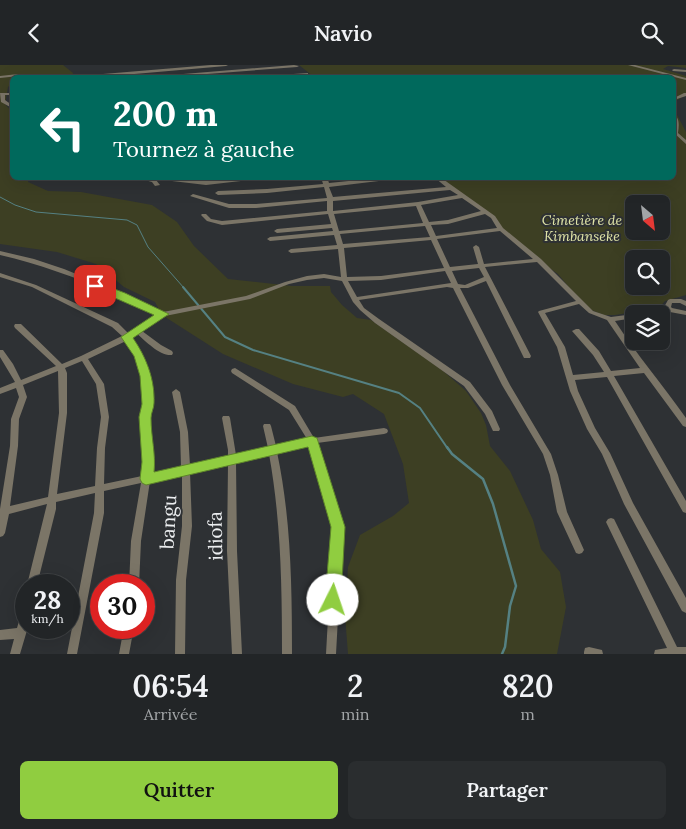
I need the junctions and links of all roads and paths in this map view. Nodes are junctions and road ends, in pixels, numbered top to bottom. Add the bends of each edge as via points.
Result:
1 (211, 65) edge
2 (226, 65) edge
3 (630, 65) edge
4 (654, 65) edge
5 (296, 66) edge
6 (649, 69) junction
7 (674, 70) dead end
8 (686, 71) edge
9 (103, 75) edge
10 (220, 75) edge
11 (308, 75) edge
12 (671, 75) edge
13 (2, 94) edge
14 (10, 106) edge
15 (676, 121) edge
16 (676, 133) edge
17 (676, 133) edge
18 (686, 143) edge
19 (150, 180) edge
20 (180, 180) edge
21 (240, 180) edge
22 (325, 180) edge
23 (382, 180) edge
24 (440, 180) edge
25 (158, 185) dead end
26 (326, 186) junction
27 (450, 187) junction
28 (218, 193) dead end
29 (193, 196) dead end
30 (463, 196) junction
31 (330, 198) junction
32 (418, 204) junction
33 (330, 212) junction
34 (486, 213) junction
35 (204, 215) dead end
36 (426, 224) junction
37 (335, 229) junction
38 (501, 229) junction
39 (277, 231) dead end
40 (434, 238) junction
41 (270, 239) dead end
42 (341, 247) junction
43 (476, 247) dead end
44 (290, 251) dead end
45 (4, 254) edge
46 (0, 259) edge
47 (539, 260) junction
48 (481, 265) junction
49 (449, 269) junction
50 (0, 275) edge
51 (488, 277) junction
52 (344, 279) junction
53 (455, 286) junction
54 (354, 299) junction
55 (580, 302) junction
56 (686, 303) edge
57 (668, 305) edge
58 (670, 310) edge
59 (163, 314) junction
60 (684, 315) edge
61 (625, 317) edge
62 (610, 319) junction
63 (18, 326) dead end
64 (137, 330) junction
65 (576, 331) dead end
66 (127, 337) junction
67 (0, 352) edge
68 (169, 353) dead end
69 (527, 356) dead end
70 (84, 358) junction
71 (61, 367) junction
72 (647, 370) junction
73 (235, 371) dead end
74 (610, 375) junction
75 (570, 378) junction
76 (19, 383) junction
77 (0, 391) edge
78 (176, 392) dead end
79 (226, 418) dead end
80 (686, 424) edge
81 (267, 426) dead end
82 (496, 429) dead end
83 (384, 431) dead end
84 (312, 441) junction
85 (273, 450) junction
86 (231, 459) junction
87 (186, 470) junction
88 (146, 479) junction
89 (99, 489) junction
90 (51, 499) junction
91 (686, 509) edge
92 (2, 513) edge
93 (610, 522) dead end
94 (0, 533) edge
95 (579, 550) dead end
96 (35, 574) edge
97 (134, 574) edge
98 (686, 608) edge
99 (15, 634) edge
100 (0, 635) edge
101 (19, 639) edge
102 (127, 639) edge
103 (686, 652) edge
104 (674, 653) edge
105 (15, 654) edge
106 (72, 654) edge
107 (124, 654) edge
108 (180, 654) edge
109 (237, 654) edge
110 (287, 654) edge
111 (331, 654) edge
112 (659, 654) edge

1 - 2 street
1 - 9 street
3 - 6 street
4 - 6 street
5 - 10 street
5 - 11 street
6 - 12 street
7 - 8 street
13 - 14 street via 3,101
15 - 16 street
17 - 18 street
19 - 25 street
20 - 21 street via 206,183
22 - 26 street
23 - 26 street
24 - 27 street
26 - 28 street
26 - 31 street
27 - 30 street
27 - 31 street
29 - 31 street via 244,207
30 - 32 street
30 - 34 street
31 - 33 street
32 - 33 street
32 - 36 street
33 - 35 street via 222,223 209,221
33 - 37 street
34 - 36 street
34 - 38 street
36 - 37 street
36 - 40 street
37 - 39 street
37 - 41 street
37 - 42 street
38 - 40 street
38 - 47 street
40 - 42 street
40 - 49 street
42 - 44 street
42 - 52 street
43 - 48 street
45 - 46 street
45 - 59 street via 42,262
47 - 48 street
47 - 55 street
48 - 49 street
48 - 51 street
49 - 52 street via 381,278
49 - 53 street
50 - 66 street via 52,294 115,325
51 - 53 street via 466,287
51 - 69 street
52 - 54 street
52 - 59 street via 307,278 248,298
53 - 54 street
53 - 95 street via 506,385 547,454 562,512
54 - 82 street via 377,321 467,384
55 - 62 street via 598,316
55 - 75 street via 541,312 561,347
56 - 57 street via 670,301
58 - 60 street
59 - 64 street
61 - 62 street
62 - 72 street
63 - 71 street
64 - 66 street
64 - 68 street
65 - 74 street
66 - 70 street
66 - 88 street via 146,376 149,462
67 - 76 street
70 - 71 street
70 - 89 street via 100,384 105,417
71 - 76 street
71 - 90 street via 63,413
72 - 74 street
72 - 80 street
73 - 84 street via 292,409
74 - 75 street
74 - 91 street
75 - 98 street via 591,429
76 - 77 street
76 - 92 street via 23,397 14,419 14,446
78 - 87 street, bangu via 184,432
79 - 86 street, idiofa
81 - 85 street
83 - 84 street
84 - 85 street
84 - 111 street via 338,527
85 - 86 street
85 - 110 street via 281,492
86 - 87 street
86 - 109 street, idiofa
87 - 88 street
87 - 108 street, bangu via 187,526 181,580
88 - 89 street
88 - 97 street
89 - 90 street
89 - 106 street via 99,513
90 - 92 street
90 - 96 street
92 - 94 street
93 - 104 street
99 - 100 street
101 - 105 street
102 - 107 street
103 - 104 street
104 - 112 street

